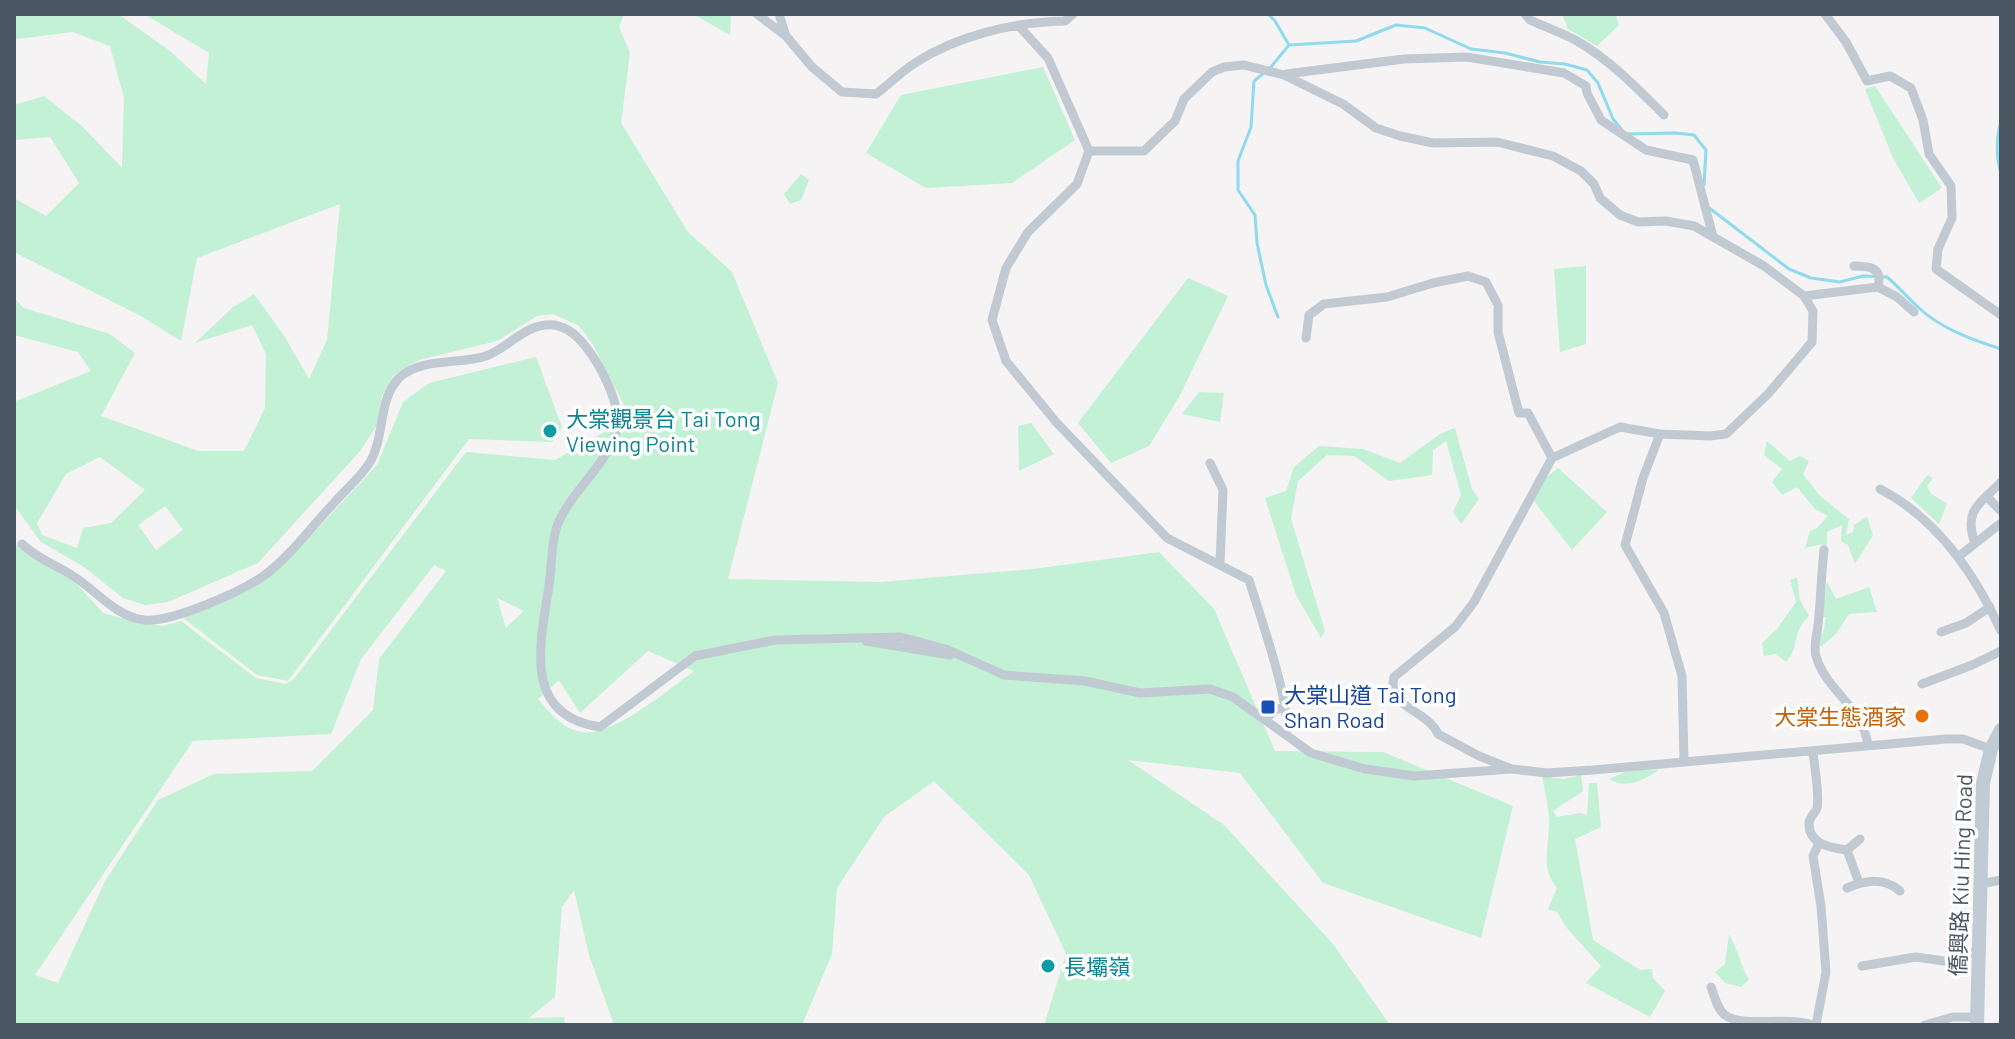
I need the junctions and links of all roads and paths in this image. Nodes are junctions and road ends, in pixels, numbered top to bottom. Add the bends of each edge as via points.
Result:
1 (757, 14) edge
2 (779, 14) edge
3 (1073, 14) edge
4 (1525, 14) edge
5 (1825, 14) edge
6 (1018, 25) junction
7 (786, 36) junction
8 (1284, 75) junction
9 (1664, 115) dead end
10 (1089, 151) junction
11 (1713, 237) junction
12 (1854, 266) dead end
13 (1878, 279) junction
14 (1804, 296) junction
15 (1914, 312) dead end
16 (2001, 315) edge
17 (1306, 338) dead end
18 (1660, 434) junction
19 (1552, 458) junction
20 (1210, 463) dead end
21 (2001, 482) edge
22 (1880, 489) dead end
23 (1987, 497) junction
24 (2001, 511) edge
25 (2001, 523) edge
26 (1975, 543) junction
27 (22, 544) dead end
28 (1824, 550) dead end
29 (1958, 557) junction
30 (1220, 563) junction
31 (1990, 607) junction
32 (2001, 631) edge
33 (1941, 632) dead end
34 (2001, 651) edge
35 (1922, 684) dead end
36 (1284, 707) junction
37 (1265, 720) junction
38 (2001, 730) edge
39 (1286, 735) junction
40 (1868, 746) junction
41 (1991, 749) junction
42 (1813, 751) junction
43 (1684, 761) junction
44 (1512, 769) junction
45 (1860, 839) dead end
46 (1819, 843) junction
47 (1847, 850) junction
48 (2001, 880) edge
49 (1859, 883) junction
50 (1981, 884) junction
51 (1847, 888) dead end
52 (1900, 891) dead end
53 (1978, 950) junction
54 (1862, 966) dead end
55 (1711, 987) dead end
56 (1977, 1021) edge
57 (1814, 1025) edge
58 (1925, 1025) edge

1 - 7 street
2 - 7 street
3 - 6 street via 1065,21
4 - 9 street via 1593,51
5 - 16 street via 1867,81 1890,76 1911,88 1929,154 1951,186 1952,218 1938,249 1936,269
6 - 7 street via 963,40 916,62 876,94 842,92
6 - 10 street via 1048,58
8 - 10 street via 1244,65 1224,67 1184,99 1175,121 1144,151
8 - 11 street via 1343,104 1376,128 1400,136 1433,143 1497,142 1553,156 1581,171 1620,215 1638,222 1694,226
8 - 11 street via 1404,59 1467,57 1564,73 1586,86 1601,120 1646,150 1693,160
10 - 30 street via 1077,184 1028,232 1006,268 992,320 1006,361 1056,422 1167,538
11 - 14 street
12 - 13 street via 1872,266
13 - 14 street
13 - 15 street
14 - 18 street via 1813,311 1812,342 1768,394 1726,434
17 - 19 street via 1309,315 1324,304 1387,297 1468,276 1486,282 1498,305 1498,332 1519,413 1528,413
18 - 19 street via 1620,427
18 - 43 street via 1625,545 1664,613 1682,676
19 - 44 street via 1474,602 1455,627 1394,677 1392,687 1396,699 1433,724 1438,734
20 - 30 street via 1223,490
21 - 23 street
22 - 29 street via 1907,505
23 - 24 street
23 - 26 street via 1970,517
25 - 26 street
26 - 29 street
27 - 37 street via 143,620 191,610 264,576 369,465 391,390 404,374 484,356 533,329 555,325 572,333 595,362 615,401 618,422 612,441 556,531 541,643 543,686 567,718 600,727 695,656 775,640 853,639 965,657 1004,675 1085,681 1140,693 1210,689 1233,697
28 - 40 street via 1816,657 1860,719
29 - 31 street
30 - 36 street via 1249,580
31 - 32 street
31 - 33 street
34 - 35 street
36 - 37 street
36 - 39 street
37 - 39 street
38 - 41 street, 僑興路 Kiu Hing Road
39 - 44 street via 1311,753 1365,769 1414,776
40 - 41 street via 1963,739
40 - 42 street
41 - 50 street, 僑興路 Kiu Hing Road via 1983,783
42 - 43 street
42 - 46 street via 1817,806 1809,824
43 - 44 street via 1547,773
45 - 47 street
46 - 47 street
46 - 57 street via 1813,856 1826,972
47 - 49 street
48 - 50 street
49 - 51 street
49 - 52 street via 1879,881
50 - 53 street, 僑興路 Kiu Hing Road
53 - 54 street via 1951,962 1916,957
53 - 56 street, 僑興路 Kiu Hing Road
55 - 57 street via 1719,1008 1733,1020 1792,1019
56 - 58 street via 1953,1017

